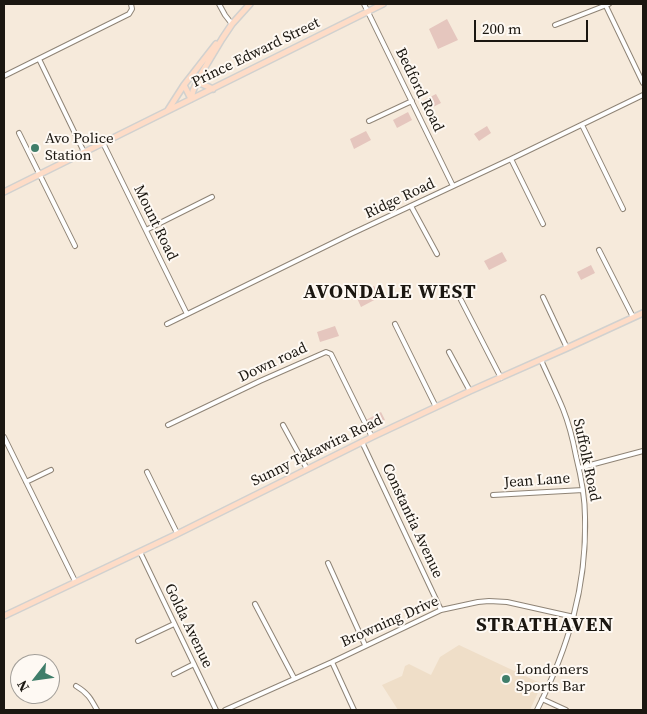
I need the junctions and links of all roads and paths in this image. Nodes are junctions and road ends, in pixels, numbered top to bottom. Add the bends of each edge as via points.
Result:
1 (131, 4) edge
2 (219, 4) edge
3 (250, 4) edge
4 (364, 4) edge
5 (383, 4) edge
6 (607, 4) edge
7 (368, 11) junction
8 (232, 24) junction
9 (555, 26) dead end
10 (222, 39) junction
11 (39, 59) junction
12 (4, 76) edge
13 (198, 79) junction
14 (643, 83) edge
15 (184, 85) junction
16 (214, 89) junction
17 (643, 95) edge
18 (191, 99) junction
19 (412, 101) junction
20 (168, 110) junction
21 (369, 121) dead end
22 (582, 125) junction
23 (18, 133) dead end
24 (103, 143) junction
25 (84, 152) junction
26 (510, 159) junction
27 (39, 175) junction
28 (452, 186) junction
29 (4, 192) edge
30 (212, 197) dead end
31 (412, 206) junction
32 (624, 209) dead end
33 (543, 224) dead end
34 (146, 230) junction
35 (75, 246) dead end
36 (599, 250) dead end
37 (437, 254) dead end
38 (543, 297) dead end
39 (461, 300) dead end
40 (643, 313) edge
41 (187, 314) junction
42 (633, 317) junction
43 (167, 324) dead end
44 (395, 324) dead end
45 (568, 348) junction
46 (450, 352) dead end
47 (541, 360) junction
48 (501, 378) junction
49 (470, 391) junction
50 (436, 407) junction
51 (168, 425) dead end
52 (284, 425) dead end
53 (4, 437) edge
54 (372, 437) junction
55 (362, 442) junction
56 (643, 451) edge
57 (579, 468) junction
58 (307, 469) junction
59 (51, 470) dead end
60 (147, 472) dead end
61 (26, 482) junction
62 (583, 490) junction
63 (493, 495) dead end
64 (177, 534) junction
65 (140, 552) junction
66 (328, 564) dead end
67 (76, 581) junction
68 (255, 604) dead end
69 (441, 610) junction
70 (4, 616) edge
71 (574, 617) junction
72 (174, 624) junction
73 (138, 641) dead end
74 (366, 645) junction
75 (332, 662) junction
76 (194, 664) junction
77 (174, 674) dead end
78 (294, 678) junction
79 (76, 686) dead end
80 (542, 699) junction
81 (97, 710) edge
82 (216, 710) edge
83 (225, 710) edge
84 (354, 710) edge
85 (537, 710) edge
86 (566, 710) edge

1 - 11 street via 129,14
2 - 8 street
3 - 8 main road
4 - 7 street, Bedford Road
5 - 7 main road, Prince Edward Street
6 - 9 street
6 - 14 street
7 - 16 main road, Prince Edward Street
7 - 19 street, Bedford Road
8 - 10 main road
10 - 13 main road
10 - 15 main road
11 - 12 street
11 - 25 street
13 - 16 main road
13 - 18 main road
15 - 18 main road
15 - 20 main road
16 - 18 main road, Prince Edward Street
17 - 22 street, Ridge Road
18 - 20 main road, Prince Edward Street
19 - 21 street
19 - 28 street, Bedford Road
20 - 24 main road, Prince Edward Street
22 - 26 street, Ridge Road
22 - 32 street
23 - 27 street
24 - 25 main road, Prince Edward Street
24 - 34 street, Mount Road
25 - 27 main road, Prince Edward Street
26 - 28 street, Ridge Road
26 - 33 street
27 - 29 main road, Prince Edward Street
27 - 35 street
28 - 31 street, Ridge Road
30 - 34 street
31 - 37 street
31 - 41 street, Ridge Road
34 - 41 street, Mount Road
36 - 42 street
38 - 45 street
39 - 48 street
40 - 42 main road, Sunny Takawira Road
41 - 43 street, Ridge Road
42 - 45 main road, Sunny Takawira Road
44 - 50 street
45 - 47 main road, Sunny Takawira Road
46 - 49 street
47 - 48 main road, Sunny Takawira Road
47 - 57 street, Suffolk Road via 563,409
48 - 49 main road, Sunny Takawira Road
49 - 50 main road, Sunny Takawira Road
50 - 54 main road, Sunny Takawira Road
51 - 54 street, Down road via 326,352 331,354
52 - 58 street
53 - 61 street
54 - 55 main road, Sunny Takawira Road
55 - 58 main road, Sunny Takawira Road
55 - 69 street, Constantia Avenue
56 - 57 street
57 - 62 street, Suffolk Road
58 - 64 main road, Sunny Takawira Road
59 - 61 street
60 - 64 street
61 - 67 street
62 - 63 street, Jean Lane
62 - 71 street, Suffolk Road via 586,515 584,559
64 - 65 main road, Sunny Takawira Road
65 - 67 main road, Sunny Takawira Road
65 - 72 street, Golda Avenue
66 - 74 street
67 - 70 main road, Sunny Takawira Road
68 - 78 street
69 - 71 street, Browning Drive via 498,601
69 - 74 street, Browning Drive
71 - 80 street, Suffolk Road via 558,665
72 - 73 street
72 - 76 street, Golda Avenue
74 - 75 street, Browning Drive
75 - 78 street, Browning Drive
75 - 84 street
76 - 77 street
76 - 82 street, Golda Avenue
78 - 83 street, Browning Drive
79 - 81 street via 84,690
80 - 85 street, Suffolk Road
80 - 86 street

